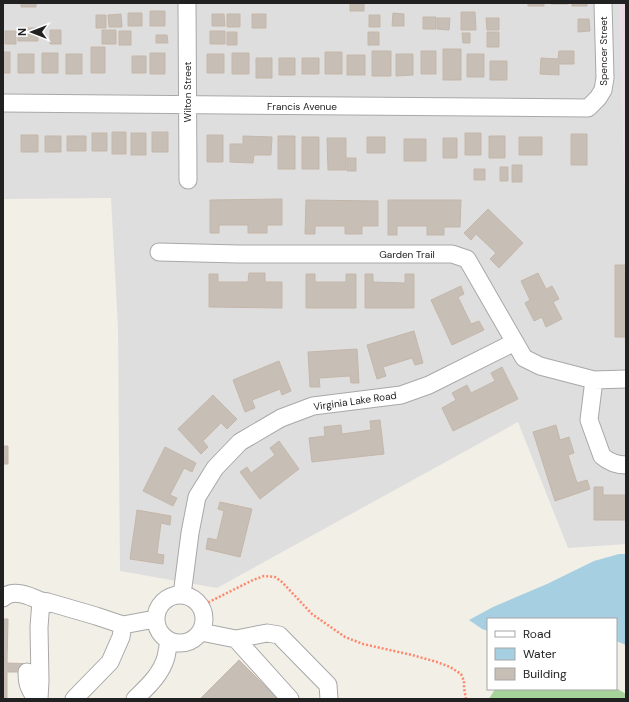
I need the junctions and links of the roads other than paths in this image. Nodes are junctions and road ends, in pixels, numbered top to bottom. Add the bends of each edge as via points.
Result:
1 (187, 3) edge
2 (603, 3) edge
3 (598, 98) joint
4 (3, 103) edge
5 (187, 105) junction
6 (188, 180) dead end
7 (159, 252) dead end
8 (515, 342) junction
9 (626, 379) edge
10 (594, 380) junction
11 (626, 465) edge
12 (182, 595) junction
13 (3, 598) edge
14 (41, 601) junction
15 (155, 619) junction
16 (123, 625) junction
17 (201, 632) junction
18 (39, 639) junction
19 (236, 639) junction
20 (169, 641) junction
21 (38, 699) edge
22 (74, 699) edge
23 (135, 699) edge
24 (290, 699) edge
25 (329, 699) edge

1 - 5 street, Wilton Street
2 - 3 street, Spencer Street via 605,78 604,90
3 - 5 street, Francis Avenue via 588,108
4 - 5 street, Francis Avenue
5 - 6 street, Wilton Street
7 - 8 street, Garden Trail via 452,254 467,259
8 - 10 street, Garden Trail via 524,358 540,366
8 - 12 street, Virginia Lake Road via 429,385 401,395 313,406 281,418 240,442 215,468 197,497
9 - 10 street, Garden Trail
10 - 11 street via 589,420 602,456
12 - 15 street via 174,595 161,604
12 - 17 street via 196,600 201,606 205,619
13 - 14 street via 15,593
14 - 16 street
14 - 18 street
15 - 16 street
15 - 20 street via 159,632
16 - 22 street via 121,637 110,662
17 - 19 street
17 - 20 street via 190,642 183,644
18 - 21 street
18 - 21 street via 30,650 27,668 27,682
19 - 24 street
19 - 25 street via 267,633 278,635 328,685
20 - 23 street via 162,668

